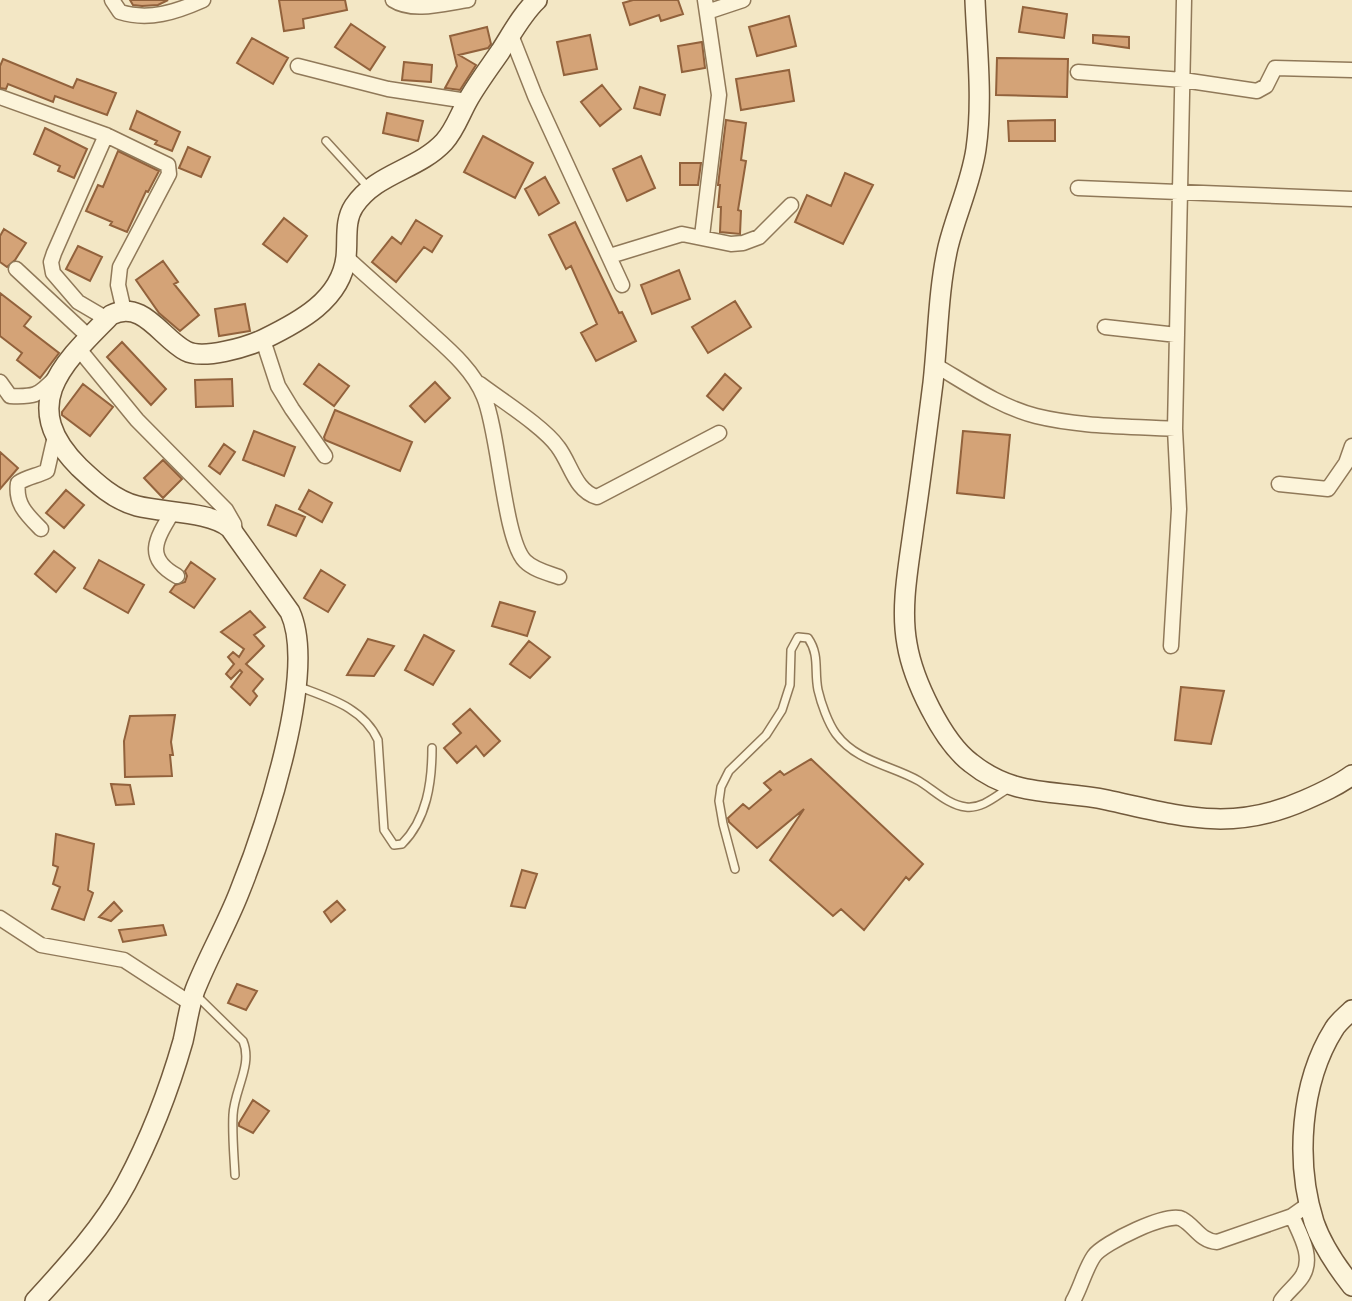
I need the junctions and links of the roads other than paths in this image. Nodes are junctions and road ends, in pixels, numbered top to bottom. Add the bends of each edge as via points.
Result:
1 (112, 0) edge
2 (203, 0) edge
3 (393, 0) edge
4 (468, 0) edge
5 (537, 0) edge
6 (743, 0) edge
7 (975, 0) edge
8 (1184, 0) edge
9 (182, 4) edge
10 (706, 6) edge
11 (511, 35) junction
12 (298, 66) dead end
13 (1352, 70) edge
14 (1078, 72) dead end
15 (1184, 80) junction
16 (0, 97) edge
17 (467, 101) junction
18 (107, 135) junction
19 (326, 141) dead end
20 (369, 187) junction
21 (1078, 188) dead end
22 (1181, 192) junction
23 (1352, 199) edge
24 (791, 205) dead end
25 (702, 236) junction
26 (610, 256) junction
27 (346, 257) junction
28 (16, 269) dead end
29 (622, 285) dead end
30 (115, 315) junction
31 (1105, 327) dead end
32 (1177, 335) junction
33 (263, 340) junction
34 (83, 342) junction
35 (935, 365) junction
36 (64, 368) junction
37 (476, 381) junction
38 (0, 382) edge
39 (1175, 429) junction
40 (719, 433) dead end
41 (55, 436) junction
42 (1352, 446) edge
43 (325, 456) dead end
44 (1279, 484) dead end
45 (172, 513) junction
46 (41, 529) dead end
47 (235, 534) junction
48 (177, 576) dead end
49 (559, 577) dead end
50 (1171, 646) dead end
51 (296, 685) junction
52 (432, 748) dead end
53 (1352, 775) edge
54 (1013, 786) junction
55 (735, 869) dead end
56 (0, 918) edge
57 (194, 992) junction
58 (1352, 1010) edge
59 (234, 1175) dead end
60 (1309, 1204) junction
61 (1292, 1216) junction
62 (1351, 1285) edge
63 (35, 1301) edge
64 (1073, 1301) edge
65 (1281, 1301) edge

1 - 9 street via 120,12 132,15 160,15
2 - 9 street
3 - 4 street via 412,6
5 - 11 street
6 - 10 street
7 - 35 street via 976,150 944,266
8 - 15 street
10 - 25 street via 719,95
11 - 17 street
11 - 26 street
12 - 17 street via 388,89
13 - 15 street via 1275,68 1266,86 1257,91
14 - 15 street
15 - 22 street
16 - 18 street
17 - 20 street via 443,143
18 - 30 street via 50,267 78,302
18 - 30 street via 165,162 169,171 120,267
19 - 20 lane
20 - 27 street via 350,212
21 - 22 street
22 - 23 street
22 - 32 street
24 - 25 street via 759,237 743,243
25 - 26 street via 682,234
26 - 29 street
27 - 33 street via 339,285 328,298
27 - 37 street
28 - 34 street
30 - 33 street via 138,312 188,352 217,353
30 - 34 street
31 - 32 street
32 - 39 street
33 - 43 street via 278,386
34 - 36 street
34 - 47 street via 136,420 226,510
35 - 39 street via 1034,416
35 - 54 street via 907,578 906,642 915,676 959,752 992,777
36 - 38 street via 40,394 10,396
36 - 41 street via 53,384 48,407
37 - 40 street via 547,435 583,491 597,497
37 - 49 street via 490,417 518,549 524,561
39 - 50 street via 1180,509
41 - 45 street via 72,459 114,495 134,505
41 - 46 street via 47,471 18,482 20,507
42 - 44 street via 1328,489
45 - 47 street via 221,521
45 - 48 street via 156,549 164,569
47 - 51 street via 296,625 300,657
51 - 52 lane via 343,704 372,727 378,740 384,830 394,845 402,844 419,821 432,774
51 - 57 street via 261,835
53 - 54 street via 1293,805 1253,818 1221,821
54 - 55 lane via 979,806 965,807 919,781 868,761 836,734 818,689 813,646 808,638 797,637 782,710 729,771 721,787 719,801
56 - 57 street via 40,945 124,960 191,1003
57 - 59 lane via 246,1049 233,1113
57 - 63 street via 166,1089 125,1187
58 - 60 street via 1335,1026 1324,1047 1310,1094 1304,1160
60 - 61 street
60 - 62 street via 1323,1243
61 - 64 street via 1217,1242 1209,1242 1181,1217 1171,1217 1113,1240 1095,1255
61 - 65 street via 1308,1261 1303,1275

